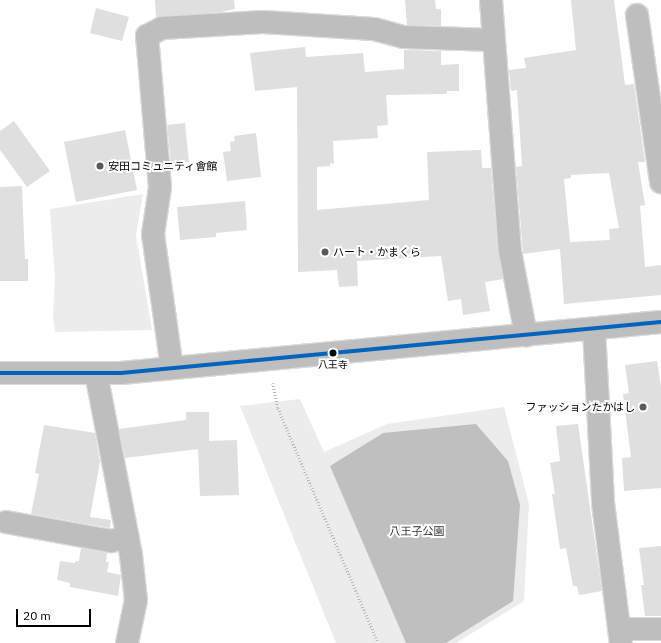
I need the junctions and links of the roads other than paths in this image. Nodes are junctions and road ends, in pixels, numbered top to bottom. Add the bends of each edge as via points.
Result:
1 (490, 0) edge
2 (637, 15) dead end
3 (493, 40) junction
4 (661, 182) edge
5 (661, 322) edge
6 (594, 329) junction
7 (526, 335) junction
8 (172, 368) junction
9 (96, 373) junction
10 (0, 374) edge
11 (6, 522) dead end
12 (128, 537) junction
13 (661, 629) edge
14 (621, 636) edge
15 (127, 643) edge

1 - 3 main road
2 - 4 main road
3 - 7 main road via 510,251
3 - 8 main road via 403,37 374,29 263,22 162,28 147,36 160,187 153,234
5 - 6 main road
6 - 7 main road
6 - 14 main road via 603,503
7 - 8 main road
8 - 9 main road
9 - 10 main road
9 - 12 main road
11 - 12 main road via 111,541
12 - 15 main road via 136,600
13 - 14 main road

